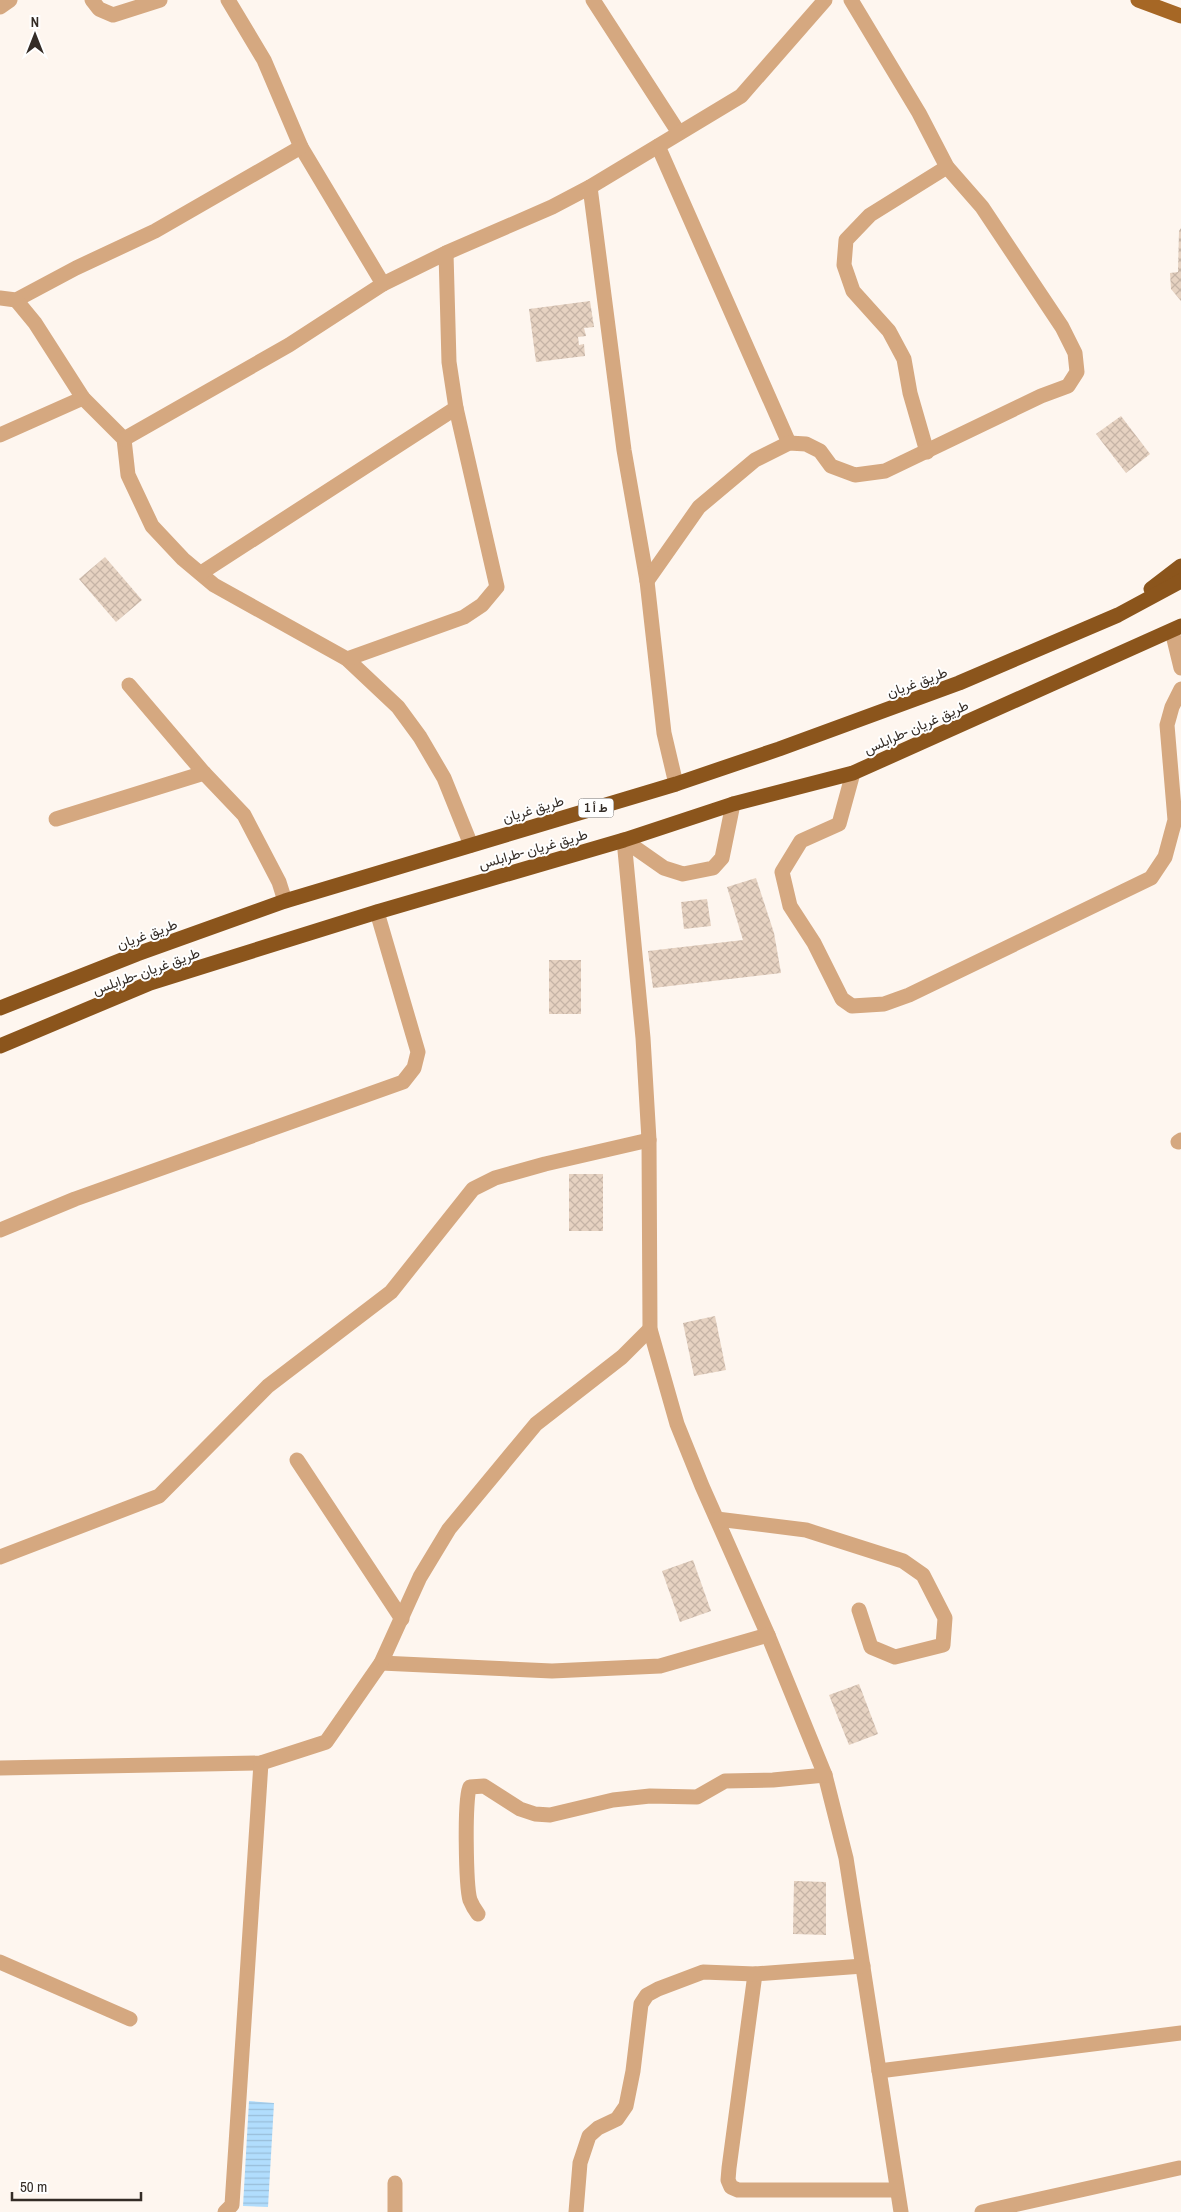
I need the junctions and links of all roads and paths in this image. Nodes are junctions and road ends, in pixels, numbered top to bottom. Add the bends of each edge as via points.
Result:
1 (10, 0) edge
2 (92, 0) edge
3 (160, 0) edge
4 (228, 0) edge
5 (593, 0) edge
6 (826, 0) edge
7 (851, 0) edge
8 (1138, 0) edge
9 (0, 7) edge
10 (1181, 16) edge
11 (679, 133) junction
12 (658, 146) junction
13 (301, 147) junction
14 (947, 167) junction
15 (590, 188) junction
16 (446, 253) junction
17 (383, 284) junction
18 (0, 298) edge
19 (16, 300) junction
20 (83, 398) junction
21 (456, 408) junction
22 (0, 434) edge
23 (124, 440) junction
24 (789, 444) junction
25 (927, 452) junction
26 (1181, 566) edge
27 (201, 573) junction
28 (647, 581) junction
29 (1181, 581) edge
30 (1118, 615) junction
31 (1176, 628) edge
32 (347, 659) junction
33 (1181, 668) edge
34 (129, 685) dead end
35 (1181, 690) edge
36 (204, 773) junction
37 (853, 773) junction
38 (676, 784) junction
39 (733, 804) junction
40 (56, 818) dead end
41 (624, 840) junction
42 (471, 845) junction
43 (285, 901) junction
44 (377, 912) junction
45 (0, 1008) edge
46 (0, 1046) edge
47 (649, 1140) junction
48 (0, 1230) edge
49 (650, 1329) junction
50 (298, 1460) dead end
51 (717, 1519) junction
52 (0, 1557) edge
53 (859, 1610) dead end
54 (402, 1619) junction
55 (768, 1635) junction
56 (381, 1663) junction
57 (261, 1764) junction
58 (0, 1768) edge
59 (825, 1775) junction
60 (478, 1914) dead end
61 (0, 1962) edge
62 (863, 1966) junction
63 (755, 1974) junction
64 (130, 2018) dead end
65 (1181, 2033) edge
66 (879, 2070) junction
67 (1179, 2168) dead end
68 (395, 2183) dead end
69 (897, 2190) junction
70 (225, 2212) edge
71 (395, 2212) edge
72 (576, 2212) edge
73 (900, 2212) edge
74 (982, 2212) edge

1 - 9 street
2 - 3 street via 99,9 114,15
4 - 13 street via 264,60
5 - 11 street
6 - 11 street via 741,96
7 - 14 street via 919,113
8 - 10 main road
11 - 12 street
12 - 15 street
12 - 24 street
13 - 17 street
13 - 19 street via 155,231
14 - 25 street via 870,216 846,240 844,265 853,291 889,332 904,360
14 - 25 street via 982,207 1062,328 1075,354 1077,372 1068,386
15 - 16 street
15 - 28 street via 624,450
16 - 17 street
16 - 21 street via 449,362
17 - 23 street via 289,345
18 - 19 street
19 - 20 street
20 - 22 street
20 - 23 street
21 - 27 street
21 - 32 street via 497,587 482,605 464,617
23 - 27 street via 128,475 152,526
24 - 25 street via 806,444 820,452 831,466 855,475 885,471
24 - 28 street via 754,460 699,507
26 - 30 highway
27 - 32 street via 247,605
28 - 38 street via 664,733
29 - 30 highway, طريق غريان / ط أ 1
30 - 38 highway, طريق غريان / ط أ 1 via 959,683
31 - 33 street
31 - 37 highway, طريق غريان -طرابلس
32 - 42 street via 398,706 420,736 444,778
34 - 36 street
35 - 37 street via 1167,725 1176,820 1165,857 1151,878 909,995 884,1004 852,1006 842,999 814,943 790,906 782,872 801,841 839,824
36 - 40 street
36 - 43 street via 244,815 279,882
37 - 39 highway, طريق غريان -طرابلس
38 - 42 highway, طريق غريان / ط أ 1
39 - 41 highway, طريق غريان -طرابلس
39 - 41 street via 722,858 713,868 683,874 664,868
41 - 44 highway, طريق غريان -طرابلس
41 - 47 street
42 - 43 highway, طريق غريان / ط أ 1
43 - 45 highway, طريق غريان / ط أ 1
44 - 46 highway, طريق غريان -طرابلس via 150,983
44 - 48 street via 418,1052 414,1068 403,1082 75,1199
47 - 49 street
47 - 52 street via 545,1164 495,1178 473,1189 391,1292 268,1386 159,1496
49 - 51 street via 677,1424
49 - 54 street via 622,1357 536,1424 449,1529 420,1578
50 - 54 street
51 - 53 street via 806,1530 903,1562 923,1576 945,1618 943,1645 894,1657 871,1647
51 - 55 street
54 - 56 street
55 - 56 street via 660,1666 552,1671
55 - 59 street
56 - 57 street via 326,1742
57 - 58 street
57 - 70 street via 232,2205
59 - 60 street via 725,1782 697,1797 650,1796 613,1800 550,1815 520,1809 484,1786 470,1787 467,1804 468,1884 470,1900
59 - 62 street via 846,1858
61 - 64 street
62 - 63 street
62 - 66 street
63 - 69 street via 729,2168 731,2187 738,2190
63 - 72 street via 703,1972 647,1995 641,2004 626,2106 618,2119 589,2136 580,2162
65 - 66 street
66 - 69 street
67 - 74 street
68 - 71 street
69 - 73 street

